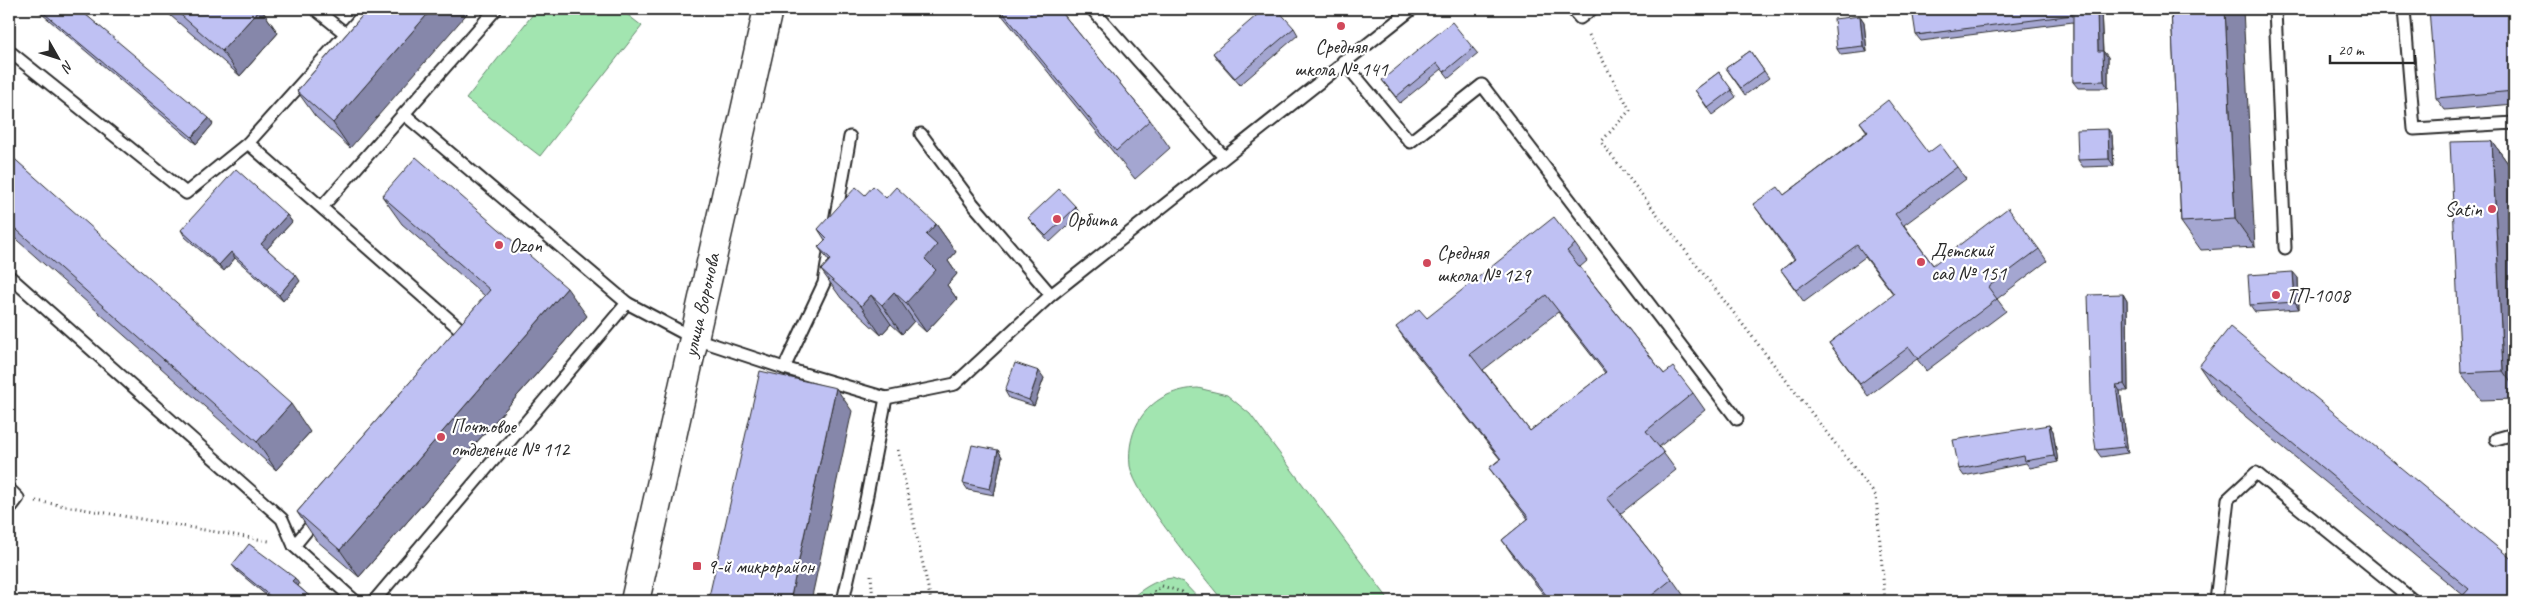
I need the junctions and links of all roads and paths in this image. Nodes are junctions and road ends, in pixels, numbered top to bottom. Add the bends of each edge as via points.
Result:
1 (315, 9) edge
2 (368, 9) edge
3 (496, 9) edge
4 (768, 9) edge
5 (1092, 9) edge
6 (1412, 9) edge
7 (1572, 9) edge
8 (1592, 9) edge
9 (2275, 9) edge
10 (2404, 9) edge
11 (1580, 18) junction
12 (346, 34) junction
13 (9, 51) edge
14 (1343, 61) junction
15 (404, 114) junction
16 (2514, 123) edge
17 (921, 134) dead end
18 (850, 137) dead end
19 (248, 144) junction
20 (1224, 157) junction
21 (322, 206) junction
22 (2285, 248) dead end
23 (9, 276) edge
24 (1051, 295) junction
25 (627, 303) junction
26 (693, 338) junction
27 (463, 344) edge
28 (784, 368) junction
29 (886, 398) junction
30 (1737, 419) dead end
31 (2514, 434) edge
32 (2496, 439) dead end
33 (897, 447) dead end
34 (9, 489) edge
35 (18, 498) junction
36 (325, 508) edge
37 (9, 510) edge
38 (294, 546) junction
39 (355, 601) edge
40 (370, 601) edge
41 (374, 601) edge
42 (635, 601) edge
43 (842, 601) edge
44 (931, 601) edge
45 (1142, 601) edge
46 (1189, 601) edge
47 (1885, 601) edge
48 (2216, 601) edge
49 (2414, 601) edge

1 - 12 lane
2 - 12 lane
3 - 15 lane
4 - 26 main road, улица Воронова
5 - 20 lane
6 - 14 lane
7 - 11 lane
8 - 11 lane
9 - 22 lane
10 - 16 lane via 2414,129
11 - 47 path via 1630,110 1601,142 1876,496
12 - 19 lane
13 - 19 lane via 186,194
14 - 20 lane
14 - 30 lane via 1410,142 1482,85
15 - 21 lane
15 - 25 lane
17 - 24 lane via 974,204
18 - 28 lane via 824,283
19 - 21 lane
20 - 24 lane
21 - 27 lane via 469,337
23 - 38 lane via 282,519
24 - 29 lane via 955,384
25 - 26 lane
25 - 41 lane
26 - 28 lane
26 - 42 main road, улица Воронова
28 - 29 lane
29 - 43 lane
31 - 32 lane
33 - 44 path
34 - 35 lane
35 - 37 lane
35 - 38 path
36 - 38 lane
38 - 39 lane
40 - 41 lane
45 - 46 path via 1162,586 1182,592
48 - 49 lane via 2228,499 2256,473

